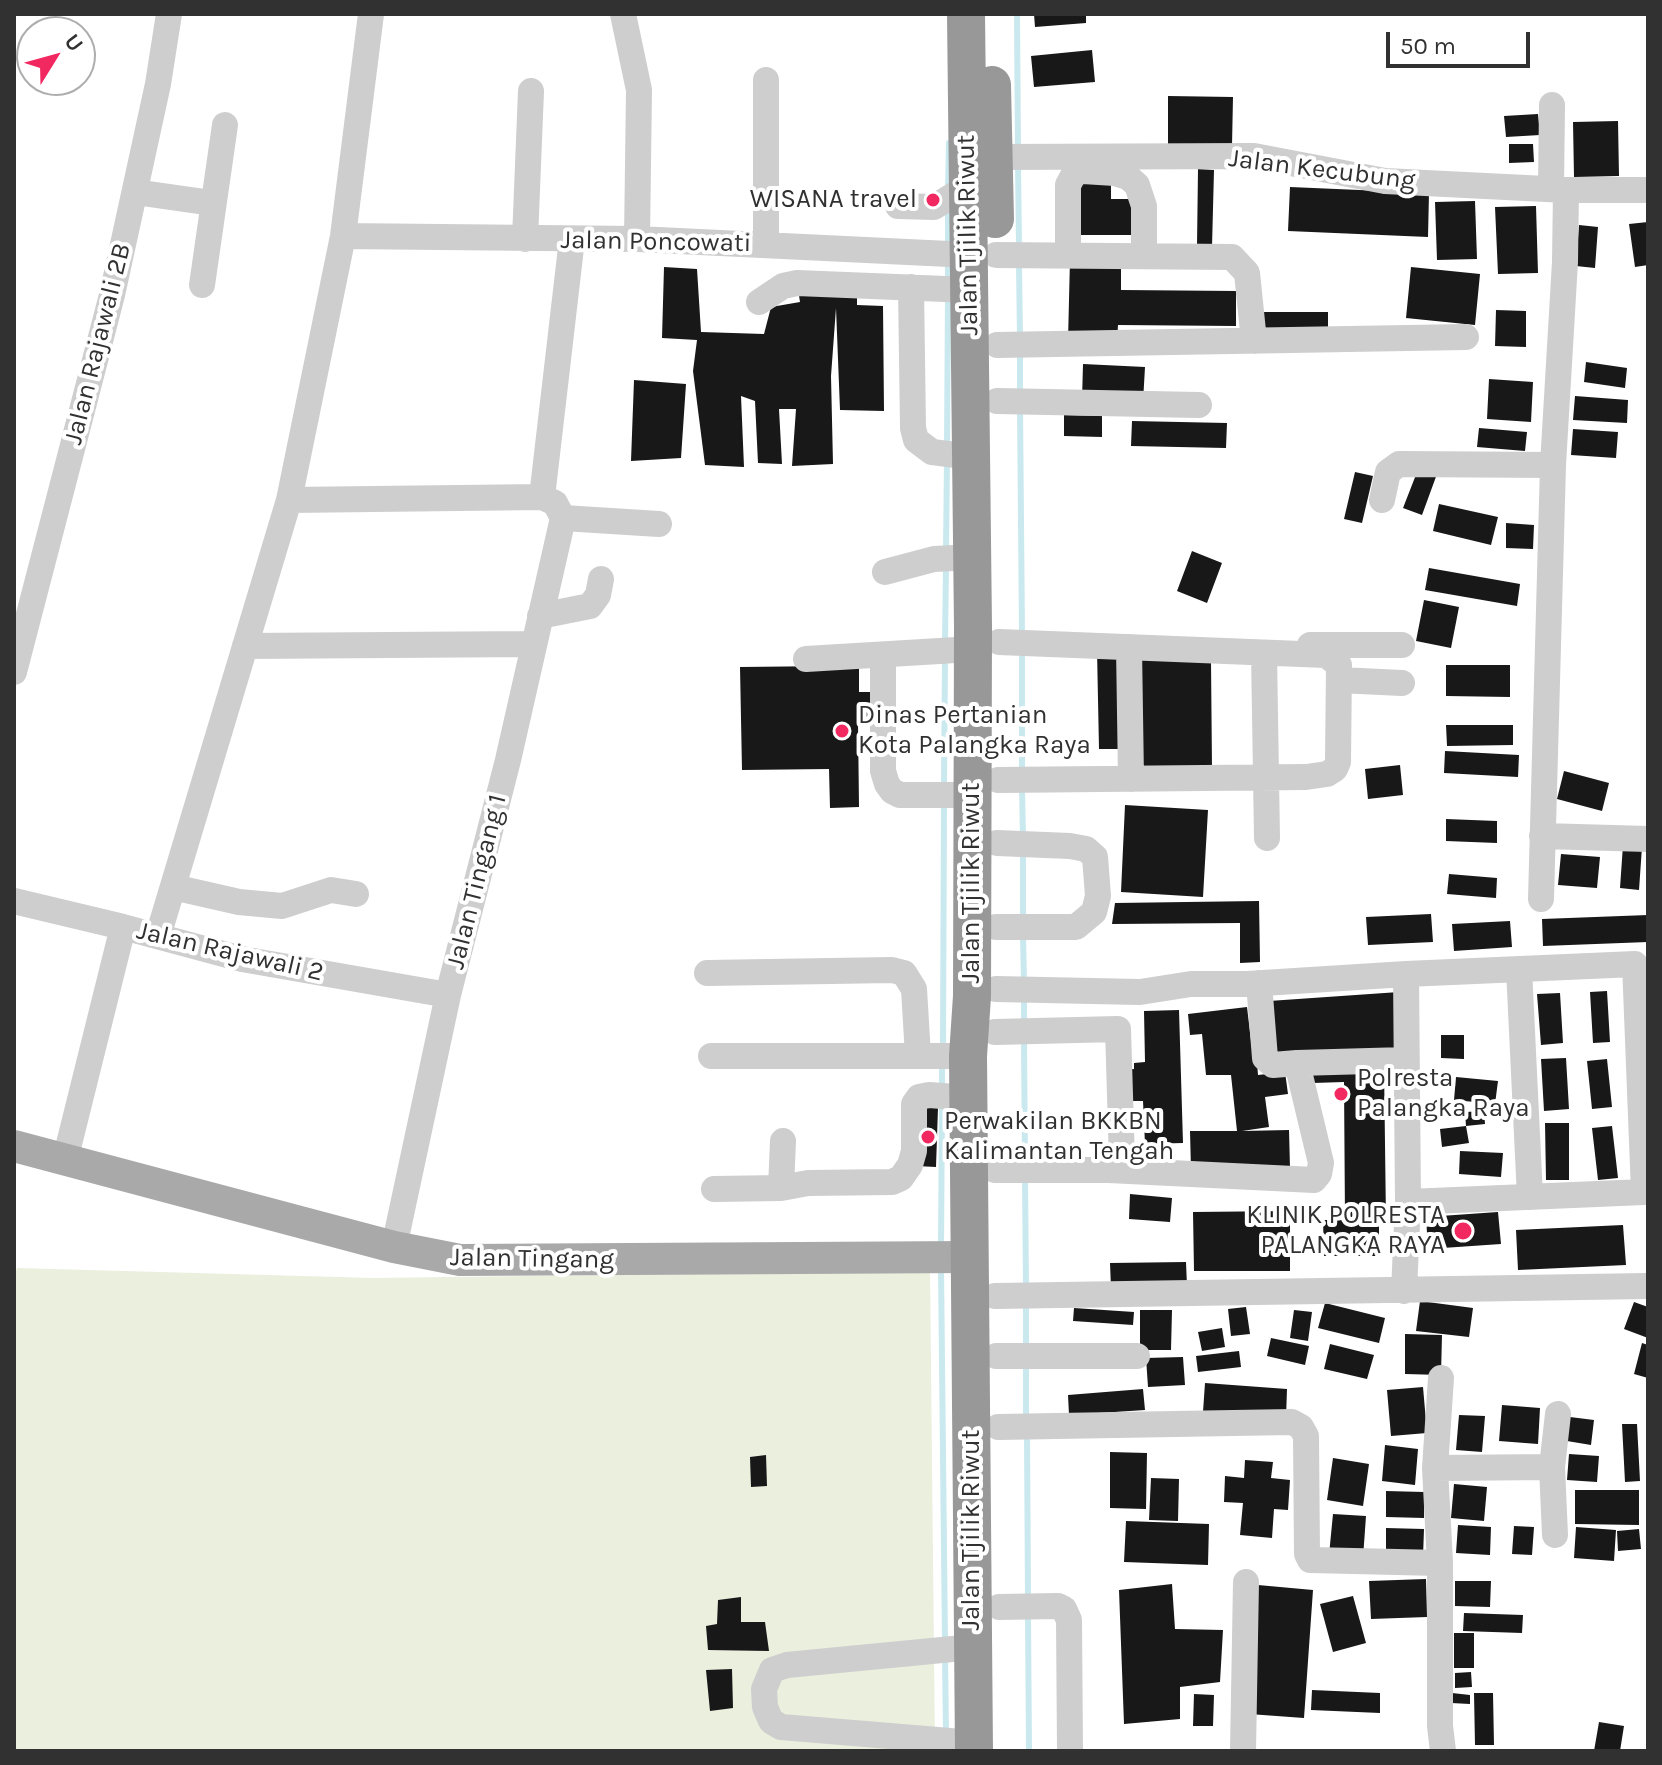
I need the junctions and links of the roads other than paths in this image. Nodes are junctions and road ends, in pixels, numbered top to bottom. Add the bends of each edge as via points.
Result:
1 (169, 14) edge
2 (371, 14) edge
3 (623, 14) edge
4 (966, 14) edge
5 (992, 14) edge
6 (766, 80) dead end
7 (531, 91) dead end
8 (1552, 105) dead end
9 (225, 125) dead end
10 (977, 166) junction
11 (1559, 190) junction
12 (1648, 190) edge
13 (135, 192) junction
14 (212, 203) junction
15 (898, 206) dead end
16 (343, 236) junction
17 (525, 239) junction
18 (572, 239) junction
19 (637, 239) junction
20 (766, 244) junction
21 (1068, 255) junction
22 (1144, 255) junction
23 (978, 266) junction
24 (202, 285) dead end
25 (911, 287) junction
26 (759, 302) dead end
27 (1466, 337) dead end
28 (1254, 341) junction
29 (997, 345) junction
30 (997, 401) junction
31 (1199, 405) dead end
32 (972, 457) junction
33 (1553, 465) junction
34 (542, 497) junction
35 (289, 500) junction
36 (1382, 500) dead end
37 (563, 518) junction
38 (659, 524) dead end
39 (973, 557) junction
40 (885, 572) dead end
41 (601, 579) dead end
42 (540, 616) junction
43 (990, 640) junction
44 (533, 644) junction
45 (1402, 645) dead end
46 (245, 646) junction
47 (1129, 647) junction
48 (1264, 653) junction
49 (883, 655) junction
50 (806, 659) dead end
51 (14, 672) edge
52 (1339, 680) junction
53 (1402, 683) dead end
54 (1267, 778) junction
55 (1131, 779) junction
56 (985, 788) junction
57 (1542, 836) junction
58 (1267, 838) dead end
59 (1648, 839) edge
60 (997, 843) junction
61 (173, 887) junction
62 (356, 894) dead end
63 (1541, 899) dead end
64 (14, 901) edge
65 (123, 927) junction
66 (996, 927) junction
67 (158, 936) junction
68 (1519, 969) junction
69 (707, 973) dead end
70 (1406, 974) junction
71 (1259, 983) junction
72 (1116, 992) junction
73 (448, 995) junction
74 (985, 1014) junction
75 (1118, 1029) junction
76 (711, 1056) dead end
77 (918, 1056) junction
78 (1406, 1060) junction
79 (1297, 1063) junction
80 (969, 1098) junction
81 (783, 1141) dead end
82 (14, 1146) edge
83 (65, 1160) junction
84 (995, 1170) junction
85 (1109, 1170) junction
86 (781, 1188) junction
87 (714, 1189) dead end
88 (1530, 1197) junction
89 (1408, 1202) junction
90 (394, 1247) junction
91 (969, 1257) junction
92 (1648, 1286) edge
93 (1404, 1291) junction
94 (995, 1296) junction
95 (996, 1356) junction
96 (1137, 1356) dead end
97 (1441, 1378) dead end
98 (1558, 1414) dead end
99 (998, 1427) junction
100 (1552, 1467) junction
101 (1435, 1468) junction
102 (1555, 1535) dead end
103 (1440, 1563) junction
104 (1246, 1582) dead end
105 (999, 1607) junction
106 (973, 1647) junction
107 (982, 1748) edge
108 (1070, 1751) edge
109 (1243, 1751) edge
110 (1443, 1751) edge

1 - 13 street, Jalan Rajawali 2B
2 - 16 street
3 - 19 street via 639,90
4 - 10 highway, Jalan Tjilik Riwut
5 - 10 highway, Jalan Tjilik Riwut
6 - 20 street
7 - 17 street
8 - 11 street
9 - 14 street
10 - 11 street, Jalan Kecubung via 1254,156 1385,181
10 - 15 street via 934,207
10 - 23 highway, Jalan Tjilik Riwut
11 - 12 street, Jalan Kecubung
11 - 33 street via 1565,262
13 - 14 street
13 - 51 street, Jalan Rajawali 2B
14 - 24 street
16 - 17 street, Jalan Poncowati
16 - 35 street
17 - 18 street, Jalan Poncowati
18 - 19 street, Jalan Poncowati
18 - 34 street
19 - 20 street, Jalan Poncowati
20 - 23 street, Jalan Poncowati
21 - 22 street
21 - 22 street via 1068,185 1075,172 1083,171 1115,173 1137,185 1144,206
21 - 23 street
22 - 28 street via 1232,257 1241,264 1247,273
23 - 25 street
23 - 29 highway, Jalan Tjilik Riwut
23 - 32 highway, Jalan Tjilik Riwut
25 - 26 street via 797,283
25 - 32 street via 916,440 932,452
27 - 28 street
28 - 29 street
29 - 30 highway, Jalan Tjilik Riwut
30 - 31 street
30 - 43 highway, Jalan Tjilik Riwut
32 - 39 highway, Jalan Tjilik Riwut
33 - 36 street via 1399,464 1388,472
33 - 57 street
34 - 35 street
34 - 37 street via 555,503
35 - 46 street
37 - 38 street
37 - 42 street, Jalan Tingang 1
39 - 40 street via 909,563
39 - 43 highway, Jalan Tjilik Riwut
41 - 42 street via 590,606
42 - 44 street, Jalan Tingang 1
43 - 45 street
43 - 47 street
43 - 49 street
43 - 56 highway, Jalan Tjilik Riwut
44 - 46 street
44 - 73 street, Jalan Tingang 1
46 - 61 street
47 - 48 street
47 - 55 street
48 - 52 street via 1326,655 1339,665
48 - 54 street
49 - 50 street
49 - 56 street via 883,771 892,791 900,795
52 - 53 street
52 - 54 street via 1335,769 1316,776
54 - 55 street
54 - 58 street
55 - 56 street
56 - 60 highway, Jalan Tjilik Riwut
56 - 74 highway, Jalan Tjilik Riwut
57 - 59 street
57 - 63 street
60 - 66 highway, Jalan Tjilik Riwut
60 - 66 street via 1086,849 1095,857 1098,896 1094,912 1076,927
61 - 62 street via 282,906 331,890
61 - 67 street
64 - 65 street, Jalan Rajawali 2
65 - 67 street, Jalan Rajawali 2
65 - 83 street
66 - 74 highway, Jalan Tjilik Riwut
67 - 73 street, Jalan Rajawali 2 via 278,967
68 - 70 street
68 - 88 street
68 - 88 street via 1635,964 1644,1192
69 - 77 street via 904,973 914,989
70 - 71 street
70 - 78 street
71 - 72 street
71 - 79 street via 1265,1058 1273,1065
72 - 74 street
72 - 75 street
73 - 90 street, Jalan Tingang 1
74 - 75 street
74 - 77 street
74 - 80 highway, Jalan Tjilik Riwut
74 - 84 highway, Jalan Tjilik Riwut
75 - 85 street via 1122,1161
76 - 77 street
78 - 79 street
78 - 89 street
79 - 85 street via 1321,1163 1314,1180
80 - 86 street via 919,1097 914,1104 914,1151 901,1178
80 - 91 highway, Jalan Tjilik Riwut
81 - 86 street
82 - 83 main road, Jalan Tingang
83 - 90 main road, Jalan Tingang
84 - 85 street
84 - 94 highway, Jalan Tjilik Riwut
86 - 87 street
88 - 89 street
89 - 93 street
90 - 91 main road, Jalan Tingang via 485,1262
91 - 106 highway, Jalan Tjilik Riwut
92 - 93 street
93 - 94 street
94 - 95 highway, Jalan Tjilik Riwut
95 - 96 street
95 - 99 highway, Jalan Tjilik Riwut
97 - 101 street
98 - 100 street
99 - 103 street via 1292,1422 1306,1436 1310,1560
99 - 105 highway, Jalan Tjilik Riwut
100 - 101 street
100 - 102 street
101 - 103 street
103 - 110 street
104 - 109 street
105 - 107 highway, Jalan Tjilik Riwut
105 - 108 street via 1064,1609 1069,1620
106 - 107 highway, Jalan Tjilik Riwut
106 - 107 street via 787,1665 772,1670 764,1689 765,1707 771,1721 781,1727

